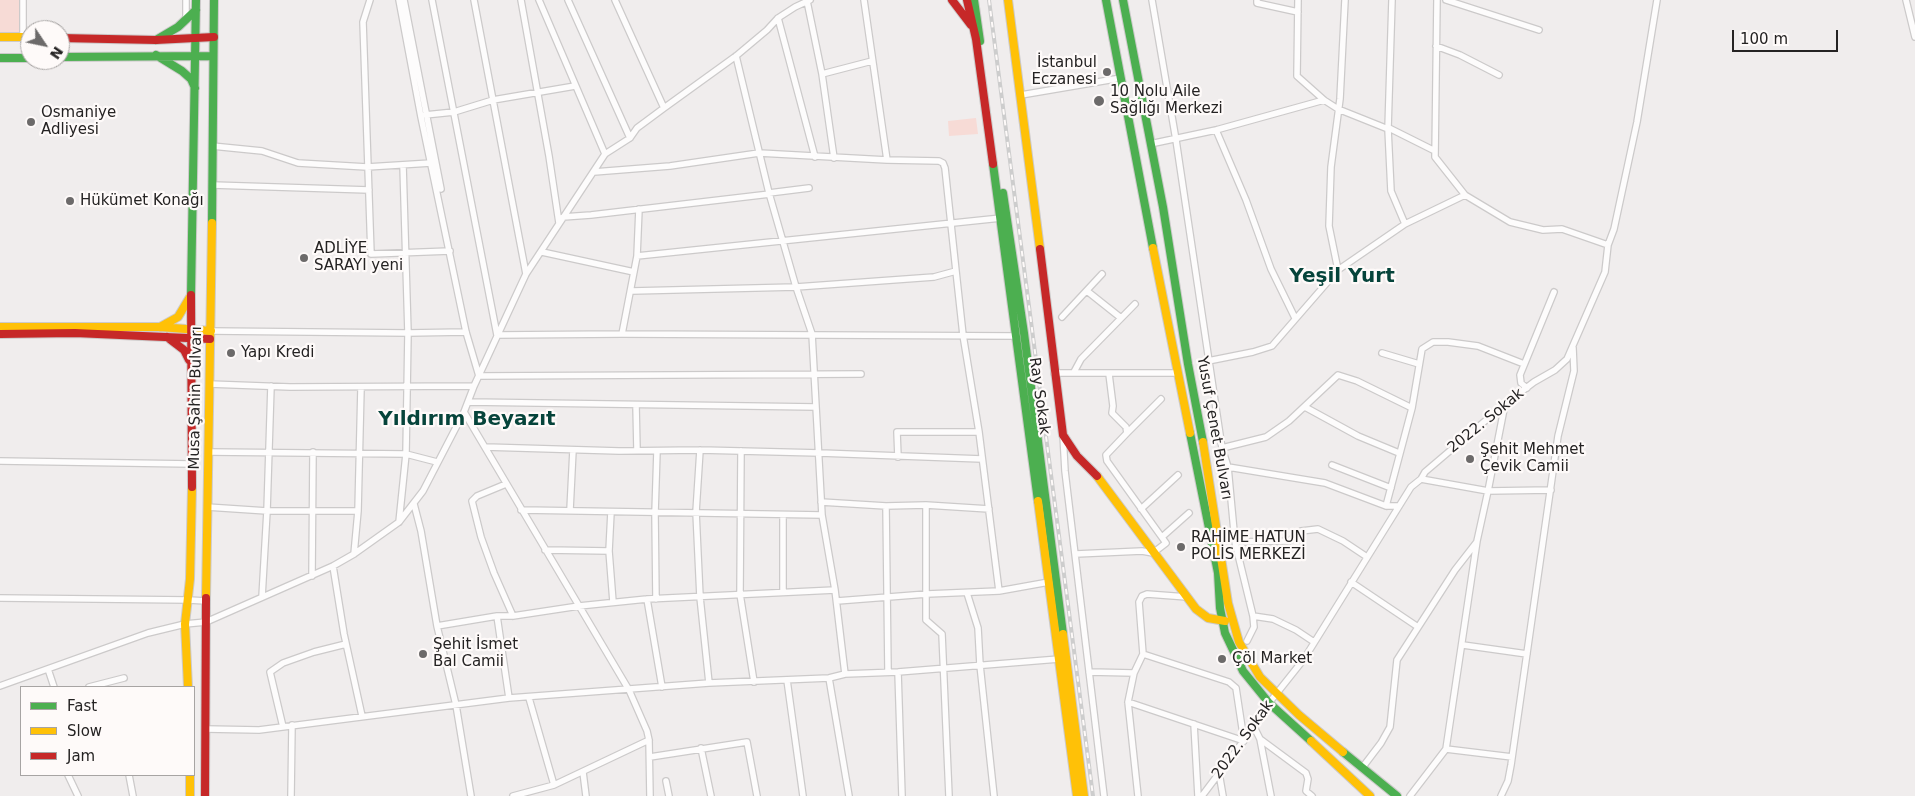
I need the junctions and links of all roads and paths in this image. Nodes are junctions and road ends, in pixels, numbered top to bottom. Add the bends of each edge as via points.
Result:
1 (22, 0) edge
2 (186, 0) edge
3 (196, 0) edge
4 (214, 0) edge
5 (370, 0) edge
6 (399, 0) edge
7 (404, 0) edge
8 (432, 0) edge
9 (474, 0) edge
10 (521, 0) edge
11 (538, 0) edge
12 (568, 0) edge
13 (615, 0) edge
14 (864, 0) edge
15 (952, 0) edge
16 (967, 0) edge
17 (974, 0) edge
18 (1008, 0) edge
19 (1106, 0) edge
20 (1123, 0) edge
21 (1152, 0) edge
22 (1257, 0) edge
23 (1298, 0) edge
24 (1345, 0) edge
25 (1392, 0) edge
26 (1437, 0) edge
27 (1446, 0) edge
28 (1657, 0) edge
29 (1906, 0) edge
30 (809, 1) edge
31 (196, 10) junction
32 (1298, 12) junction
33 (186, 18) junction
34 (778, 18) junction
35 (24, 20) edge
36 (972, 27) junction
37 (1539, 30) dead end
38 (0, 37) edge
39 (20, 37) edge
40 (214, 37) junction
41 (1915, 37) edge
42 (70, 38) edge
43 (196, 38) junction
44 (156, 40) junction
45 (1436, 46) junction
46 (156, 55) junction
47 (196, 56) junction
48 (213, 56) junction
49 (736, 56) junction
50 (70, 57) edge
51 (0, 58) edge
52 (20, 58) edge
53 (872, 62) junction
54 (822, 74) junction
55 (1498, 75) dead end
56 (1121, 78) junction
57 (576, 86) junction
58 (195, 88) junction
59 (538, 93) junction
60 (1021, 95) junction
61 (493, 100) junction
62 (1324, 100) junction
63 (664, 108) junction
64 (1338, 109) junction
65 (454, 112) junction
66 (425, 115) junction
67 (1389, 128) junction
68 (1216, 130) junction
69 (630, 138) junction
70 (1176, 140) junction
71 (1150, 144) junction
72 (212, 146) junction
73 (1435, 151) junction
74 (760, 153) junction
75 (605, 154) junction
76 (815, 157) junction
77 (834, 158) junction
78 (887, 160) junction
79 (431, 163) junction
80 (403, 165) junction
81 (367, 167) junction
82 (594, 172) junction
83 (212, 185) junction
84 (809, 188) dead end
85 (369, 190) junction
86 (770, 193) junction
87 (1465, 195) junction
88 (639, 209) junction
89 (563, 217) junction
90 (1001, 218) junction
91 (559, 223) junction
92 (952, 223) junction
93 (1405, 224) junction
94 (783, 239) junction
95 (1608, 245) junction
96 (450, 251) junction
97 (542, 252) junction
98 (406, 253) junction
99 (637, 256) junction
100 (1338, 270) junction
101 (956, 271) junction
102 (634, 272) junction
103 (526, 274) junction
104 (1102, 274) dead end
105 (796, 287) junction
106 (632, 291) junction
107 (1087, 291) junction
108 (192, 292) junction
109 (1554, 292) dead end
110 (1135, 304) dead end
111 (1062, 317) dead end
112 (1121, 318) junction
113 (1295, 318) junction
114 (0, 327) edge
115 (160, 327) junction
116 (191, 329) junction
117 (466, 332) junction
118 (0, 334) edge
119 (408, 334) junction
120 (622, 334) junction
121 (812, 334) junction
122 (210, 335) junction
123 (498, 335) junction
124 (963, 335) junction
125 (1017, 336) junction
126 (167, 337) junction
127 (190, 339) junction
128 (1572, 348) junction
129 (1382, 354) dead end
130 (1208, 361) junction
131 (1420, 364) junction
132 (1524, 364) junction
133 (1074, 372) junction
134 (1054, 373) junction
135 (1178, 373) junction
136 (480, 374) junction
137 (861, 374) dead end
138 (1109, 374) junction
139 (816, 375) junction
140 (209, 384) junction
141 (271, 386) junction
142 (474, 386) junction
143 (407, 387) junction
144 (361, 388) junction
145 (1527, 388) junction
146 (1161, 399) dead end
147 (468, 402) junction
148 (1505, 404) junction
149 (636, 405) junction
150 (816, 407) junction
151 (1305, 407) junction
152 (1412, 408) junction
153 (464, 412) junction
154 (979, 432) junction
155 (1126, 433) junction
156 (1063, 435) junction
157 (485, 447) junction
158 (1222, 448) junction
159 (572, 450) junction
160 (638, 450) junction
161 (700, 450) junction
162 (657, 451) junction
163 (741, 451) junction
164 (209, 452) junction
165 (268, 452) junction
166 (313, 452) junction
167 (820, 453) junction
168 (1399, 453) junction
169 (360, 454) junction
170 (406, 454) junction
171 (898, 456) junction
172 (982, 459) junction
173 (0, 461) edge
174 (437, 462) junction
175 (192, 464) junction
176 (1332, 465) dead end
177 (1228, 467) junction
178 (1178, 475) dead end
179 (1421, 479) junction
180 (506, 484) junction
181 (1391, 488) junction
182 (1551, 490) junction
183 (1488, 491) junction
184 (821, 502) junction
185 (414, 504) junction
186 (926, 505) junction
187 (886, 506) junction
188 (1386, 506) junction
189 (1399, 506) junction
190 (207, 507) junction
191 (989, 509) junction
192 (1141, 509) junction
193 (311, 510) junction
194 (522, 510) junction
195 (570, 510) junction
196 (267, 511) junction
197 (358, 511) junction
198 (611, 512) junction
199 (696, 512) junction
200 (655, 513) junction
201 (1189, 513) dead end
202 (741, 514) junction
203 (822, 515) junction
204 (783, 516) junction
205 (399, 522) junction
206 (1162, 537) junction
207 (1477, 541) junction
208 (1234, 542) junction
209 (545, 550) junction
210 (609, 551) junction
211 (1153, 553) junction
212 (354, 554) junction
213 (1076, 554) junction
214 (1367, 557) junction
215 (333, 566) junction
216 (312, 576) junction
217 (1049, 582) junction
218 (1352, 582) junction
219 (836, 590) junction
220 (999, 591) junction
221 (783, 592) junction
222 (967, 593) junction
223 (740, 594) junction
224 (927, 594) junction
225 (262, 597) junction
226 (700, 597) junction
227 (1187, 597) junction
228 (0, 598) edge
229 (887, 598) junction
230 (647, 599) junction
231 (656, 599) junction
232 (189, 600) junction
233 (206, 601) junction
234 (837, 601) junction
235 (613, 602) junction
236 (580, 606) junction
237 (497, 616) junction
238 (513, 616) junction
239 (1253, 616) junction
240 (1222, 621) junction
241 (1232, 621) junction
242 (206, 622) junction
243 (185, 624) junction
244 (437, 626) junction
245 (1418, 627) junction
246 (1247, 640) dead end
247 (1314, 642) junction
248 (346, 644) junction
249 (1463, 645) junction
250 (1143, 654) junction
251 (1527, 654) junction
252 (1059, 659) junction
253 (980, 665) junction
254 (942, 667) junction
255 (48, 670) junction
256 (888, 671) junction
257 (898, 672) junction
258 (1089, 672) junction
259 (1134, 673) junction
260 (845, 674) junction
261 (124, 678) dead end
262 (829, 678) junction
263 (787, 680) junction
264 (754, 682) junction
265 (709, 683) junction
266 (0, 686) edge
267 (54, 686) edge
268 (93, 686) edge
269 (188, 686) edge
270 (662, 686) junction
271 (630, 690) junction
272 (1277, 694) junction
273 (509, 698) junction
274 (529, 698) junction
275 (1128, 702) junction
276 (1269, 703) junction
277 (456, 705) junction
278 (362, 716) junction
279 (1194, 724) junction
280 (292, 726) junction
281 (282, 727) junction
282 (1254, 727) junction
283 (206, 729) junction
284 (1260, 738) junction
285 (648, 740) junction
286 (1244, 741) junction
287 (700, 748) junction
288 (1446, 749) junction
289 (650, 757) junction
290 (1512, 757) junction
291 (1362, 768) junction
292 (583, 772) junction
293 (1219, 773) junction
294 (68, 776) edge
295 (129, 776) edge
296 (190, 776) edge
297 (666, 781) dead end
298 (554, 785) junction
299 (1307, 794) edge
300 (78, 796) edge
301 (133, 796) edge
302 (190, 796) edge
303 (205, 796) edge
304 (291, 796) edge
305 (471, 796) edge
306 (513, 796) edge
307 (586, 796) edge
308 (650, 796) edge
309 (669, 796) edge
310 (712, 796) edge
311 (757, 796) edge
312 (803, 796) edge
313 (848, 796) edge
314 (902, 796) edge
315 (949, 796) edge
316 (994, 796) edge
317 (1077, 796) edge
318 (1084, 796) edge
319 (1104, 796) edge
320 (1138, 796) edge
321 (1198, 796) edge
322 (1202, 796) edge
323 (1224, 796) edge
324 (1271, 796) edge
325 (1312, 796) edge
326 (1370, 796) edge
327 (1397, 796) edge
328 (1410, 796) edge
329 (1501, 796) edge

1 - 35 street
2 - 33 street
3 - 31 main road, Musa Şahin Bulvarı
4 - 40 main road, Musa Şahin Bulvarı
5 - 81 street via 363,22
6 - 79 street
7 - 66 street
8 - 65 street
9 - 61 street
10 - 59 street
11 - 57 street
12 - 69 street
13 - 63 street
14 - 53 street
15 - 36 main road
16 - 36 main road, Ray Sokak
17 - 318 main road via 1024,333
18 - 60 main road
19 - 56 main road, Yusuf Çenet Bulvarı
20 - 71 main road, Yusuf Çenet Bulvarı
21 - 70 street
22 - 32 street via 1257,3
23 - 32 street
24 - 64 street
25 - 67 street
26 - 45 street
27 - 37 street
28 - 95 street, 2022. Sokak via 1637,122
29 - 41 street
30 - 34 street
30 - 54 street
31 - 33 main road
31 - 43 main road, Musa Şahin Bulvarı
32 - 62 street via 1297,76
33 - 44 main road
34 - 49 street
34 - 76 street
36 - 90 main road, Ray Sokak
38 - 39 main road
40 - 43 main road
40 - 48 main road, Musa Şahin Bulvarı
42 - 44 main road
43 - 44 main road
43 - 47 main road, Musa Şahin Bulvarı
45 - 55 street
45 - 73 street
46 - 47 main road
46 - 50 main road
46 - 58 main road via 182,71
47 - 48 main road
47 - 58 main road, Musa Şahin Bulvarı
48 - 72 main road, Musa Şahin Bulvarı
49 - 63 street
49 - 74 street
51 - 52 main road
53 - 54 street
53 - 78 street
54 - 77 street
56 - 60 street
56 - 135 main road, Yusuf Çenet Bulvarı
57 - 59 street
57 - 75 street
58 - 108 main road, Musa Şahin Bulvarı
59 - 61 street
59 - 91 street
60 - 134 main road
61 - 65 street
61 - 103 street
62 - 64 street
62 - 68 street
63 - 69 street via 637,128
64 - 67 street
64 - 100 street via 1329,226
65 - 66 street
65 - 123 street
66 - 136 street
67 - 73 street
67 - 93 street via 1392,191
68 - 70 street
68 - 113 street via 1271,268
69 - 75 street
70 - 71 street
70 - 130 street
71 - 241 main road, Yusuf Çenet Bulvarı
72 - 81 street via 262,151 298,163
72 - 83 main road, Musa Şahin Bulvarı
73 - 87 street via 1435,157
74 - 76 street
74 - 82 street via 670,166
74 - 86 street
75 - 82 street
76 - 77 street
77 - 78 street
78 - 92 street via 939,160 944,163
79 - 80 street
79 - 96 street
80 - 81 street
80 - 98 street
81 - 85 street
82 - 89 street
83 - 85 street
83 - 122 main road, Musa Şahin Bulvarı
84 - 86 street
85 - 98 street via 371,254
86 - 88 street
86 - 94 street
87 - 93 street
87 - 95 street via 1510,222 1543,230 1562,229
88 - 89 street
88 - 99 street
89 - 91 street
90 - 92 street
90 - 125 main road, Ray Sokak
91 - 97 street
92 - 94 street
92 - 101 street
93 - 100 street
94 - 99 street
94 - 105 street
95 - 128 street, 2022. Sokak via 1605,272
96 - 98 street
96 - 117 street
97 - 102 street
97 - 103 street
98 - 119 street
99 - 102 street
100 - 113 street
101 - 105 street via 934,277
101 - 124 street
102 - 106 street
103 - 123 street
104 - 107 street
105 - 106 street
105 - 121 street
106 - 120 street
107 - 111 street
107 - 112 street
108 - 115 main road via 178,317
108 - 116 main road, Musa Şahin Bulvarı
109 - 132 street
110 - 112 street
112 - 133 street via 1081,359
113 - 130 street via 1272,346
114 - 115 main road
115 - 116 main road
116 - 122 main road
116 - 127 main road, Musa Şahin Bulvarı
117 - 119 street
117 - 136 street
118 - 126 main road
119 - 122 street
119 - 143 street
120 - 121 street
120 - 123 street
121 - 124 street
121 - 139 street
122 - 127 main road
122 - 140 main road, Musa Şahin Bulvarı
123 - 136 street
124 - 125 street
124 - 154 street
125 - 217 main road, Ray Sokak
126 - 127 main road
126 - 175 main road via 175,341 189,359 188,436
127 - 175 main road, Musa Şahin Bulvarı
128 - 145 street, 2022. Sokak via 1567,359
128 - 182 street via 1574,371 1558,436
129 - 131 street
130 - 158 street
131 - 132 street via 1422,349 1433,342 1448,342 1478,346
131 - 152 street
132 - 145 street via 1521,383
133 - 134 street
133 - 138 street
134 - 156 main road
135 - 138 street
135 - 240 main road, Yusuf Çenet Bulvarı via 1218,573
136 - 139 street
136 - 142 street
137 - 139 street
138 - 155 street via 1112,414 1126,427
139 - 150 street
140 - 141 street
140 - 164 main road, Musa Şahin Bulvarı
141 - 144 street
141 - 165 street
142 - 143 street
142 - 147 street
143 - 144 street
143 - 170 street
144 - 169 street
145 - 148 street, 2022. Sokak
146 - 155 street
147 - 149 street
147 - 153 street
148 - 179 street, 2022. Sokak via 1425,472
148 - 183 street
149 - 150 street
149 - 160 street
150 - 167 street
151 - 152 street via 1338,375
151 - 158 street via 1266,437
151 - 168 street via 1358,436
152 - 168 street
153 - 157 street
153 - 174 street
154 - 171 street via 897,432
154 - 172 street
155 - 192 street via 1106,455 1107,461
156 - 211 main road
156 - 213 street
157 - 159 street
157 - 180 street
158 - 177 street
159 - 160 street
159 - 195 street
160 - 162 street
161 - 162 street
161 - 163 street
161 - 199 street
162 - 200 street
163 - 167 street
163 - 202 street
164 - 165 street
164 - 190 main road, Musa Şahin Bulvarı
165 - 166 street
165 - 196 street
166 - 169 street
166 - 193 street
167 - 171 street
167 - 184 street
168 - 181 street
169 - 170 street
169 - 197 street
170 - 174 street
170 - 205 street
171 - 172 street
172 - 191 street
173 - 175 street
174 - 185 street
175 - 232 main road, Musa Şahin Bulvarı
176 - 181 street
177 - 188 street via 1325,483
177 - 208 street
178 - 192 street
179 - 183 street
179 - 189 street, 2022. Sokak
180 - 194 street
180 - 238 street via 472,501 481,537
181 - 188 street
182 - 183 street
182 - 251 street
183 - 207 street
184 - 187 street
184 - 203 street
185 - 205 street
185 - 244 street
186 - 187 street
186 - 191 street
186 - 224 street
187 - 229 street
188 - 189 street
189 - 214 street, 2022. Sokak
190 - 196 street
190 - 233 main road, Musa Şahin Bulvarı
191 - 220 street
192 - 206 street
193 - 196 street
193 - 197 street
193 - 216 street
194 - 195 street
194 - 209 street
195 - 198 street
196 - 225 street
197 - 212 street
198 - 200 street
198 - 210 street
199 - 200 street
199 - 202 street
199 - 226 street
200 - 231 street
201 - 206 street
202 - 204 street
202 - 223 street
203 - 204 street
203 - 219 street
204 - 221 street
205 - 212 street
206 - 211 street via 1166,543
207 - 245 street
207 - 249 street
208 - 214 street via 1288,541 1301,531 1318,529
208 - 239 street
209 - 210 street
209 - 236 street
210 - 235 street
211 - 213 street
211 - 227 main road
212 - 215 street
213 - 258 street
214 - 218 street, 2022. Sokak
215 - 216 street
215 - 248 street
216 - 225 street
217 - 220 street
217 - 252 main road, Ray Sokak
218 - 245 street
218 - 247 street, 2022. Sokak
219 - 221 street
219 - 234 street
220 - 222 street
221 - 223 street
222 - 224 street
222 - 253 street via 978,628
223 - 226 street
223 - 264 street
224 - 229 street
224 - 254 street via 926,620 942,634
225 - 242 street
226 - 231 street
226 - 265 street
227 - 240 main road via 1202,615
227 - 250 street via 1142,596 1139,602
228 - 232 street
229 - 234 street
229 - 256 street
230 - 231 street
230 - 235 street
230 - 270 street
232 - 233 street
232 - 243 main road, Musa Şahin Bulvarı
233 - 242 main road, Musa Şahin Bulvarı
234 - 260 street
235 - 236 street
236 - 238 street
236 - 271 street
237 - 238 street
237 - 244 street
237 - 273 street
239 - 246 street via 1254,627
239 - 247 street via 1272,619
240 - 241 main road
240 - 276 main road, Yusuf Çenet Bulvarı via 1243,671
241 - 272 main road, Yusuf Çenet Bulvarı via 1253,668
242 - 243 street
242 - 283 main road, Musa Şahin Bulvarı
243 - 255 street via 148,633
243 - 269 main road, Musa Şahin Bulvarı
244 - 277 street
245 - 291 street via 1397,660 1390,726
247 - 272 street, 2022. Sokak
248 - 278 street
248 - 281 street via 283,663 270,672
249 - 251 street
249 - 288 street
250 - 259 street
250 - 286 street via 1229,682 1236,688
251 - 290 street
252 - 253 street
252 - 317 main road, Ray Sokak
253 - 254 street
253 - 316 street
254 - 257 street
254 - 315 street
255 - 266 street
255 - 267 street
256 - 257 street
256 - 260 street
257 - 314 street
258 - 259 street
258 - 319 street
259 - 275 street
260 - 262 street
261 - 268 street
262 - 263 street
262 - 313 street
263 - 264 street
263 - 312 street
264 - 265 street
265 - 270 street
270 - 271 street
271 - 274 street
271 - 285 street
272 - 276 street, 2022. Sokak
272 - 291 main road, Yusuf Çenet Bulvarı
273 - 274 street
273 - 277 street
274 - 298 street
275 - 279 street
275 - 320 street
276 - 282 street, 2022. Sokak
276 - 326 main road, Yusuf Çenet Bulvarı
277 - 278 street
277 - 305 street
278 - 280 street
279 - 286 street
279 - 321 street
280 - 281 street
280 - 304 street
281 - 283 street
282 - 284 street
282 - 286 street, 2022. Sokak
283 - 303 main road, Musa Şahin Bulvarı
284 - 299 street via 1306,774
284 - 324 street
285 - 289 street
285 - 292 street
286 - 293 street, 2022. Sokak
287 - 289 street
287 - 310 street
287 - 311 street via 747,742
288 - 290 street
288 - 328 street
289 - 308 street
290 - 329 street via 1508,781
291 - 327 main road, Yusuf Çenet Bulvarı
292 - 298 street
292 - 307 street
293 - 322 street, 2022. Sokak
293 - 323 street
294 - 300 street
295 - 301 street
296 - 302 main road
297 - 309 street
298 - 306 street
299 - 325 street

